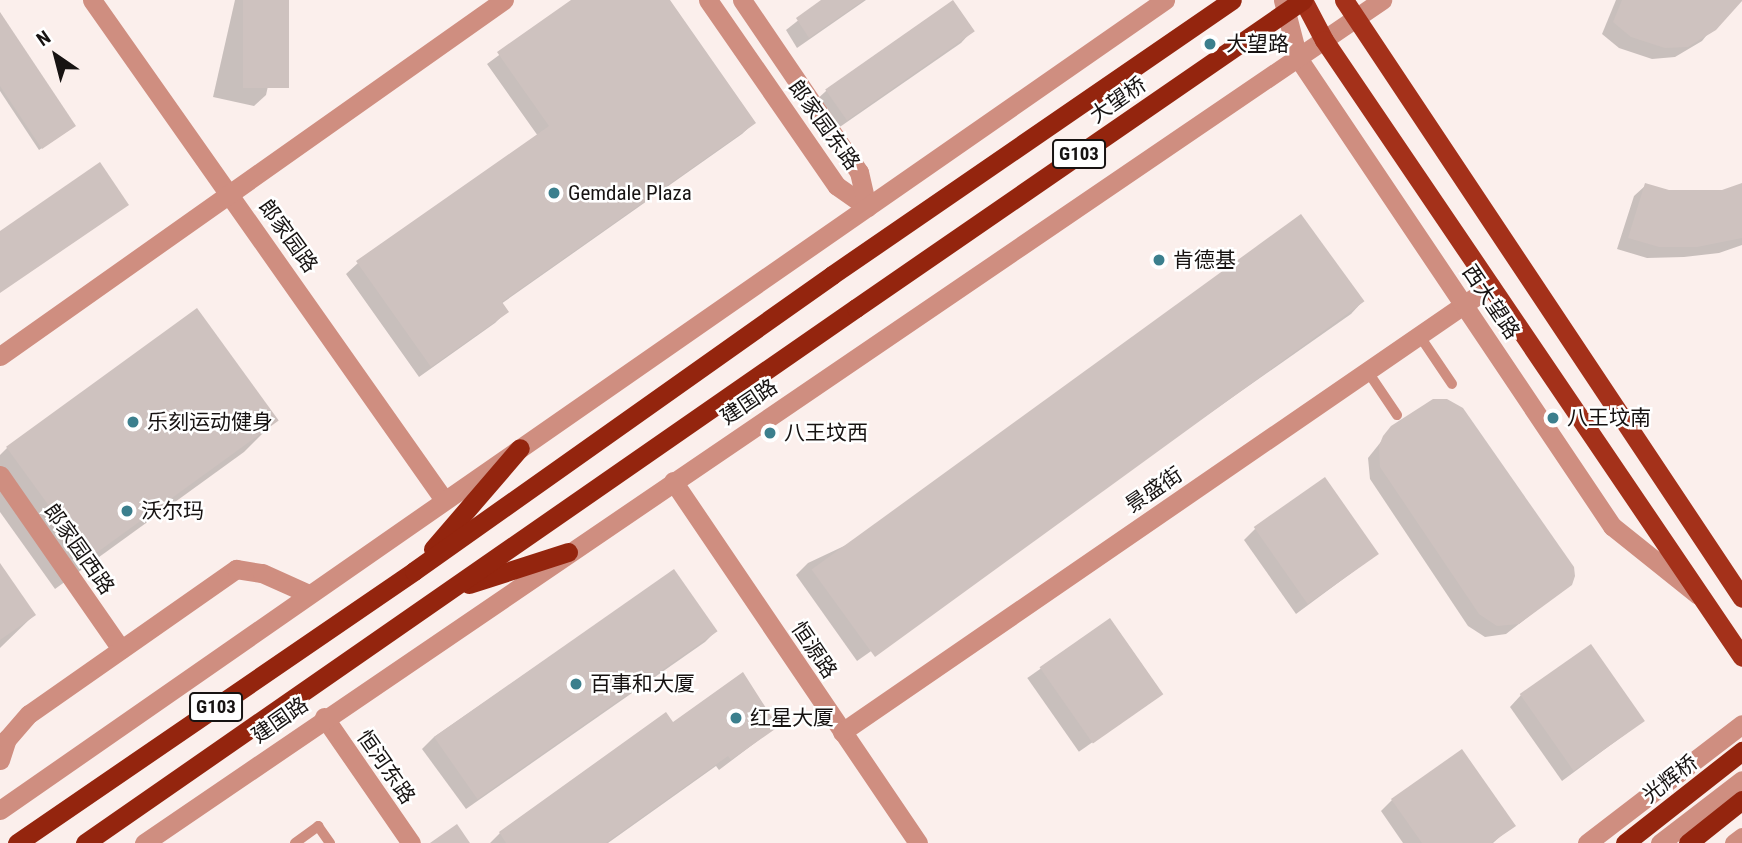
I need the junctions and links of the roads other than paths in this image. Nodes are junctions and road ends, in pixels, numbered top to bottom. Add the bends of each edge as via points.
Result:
1 (92, 0) edge
2 (504, 0) edge
3 (708, 0) edge
4 (743, 0) edge
5 (1165, 0) edge
6 (1232, 0) edge
7 (1283, 0) edge
8 (1303, 0) edge
9 (1344, 0) edge
10 (1382, 0) edge
11 (1354, 19) junction
12 (1324, 40) junction
13 (1297, 58) junction
14 (228, 192) junction
15 (867, 207) junction
16 (1491, 286) junction
17 (1465, 304) junction
18 (856, 308) joint
19 (1419, 335) junction
20 (0, 356) edge
21 (1367, 372) junction
22 (1452, 384) dead end
23 (1397, 415) dead end
24 (520, 448) junction
25 (0, 475) edge
26 (673, 481) junction
27 (444, 500) junction
28 (568, 552) junction
29 (414, 571) junction
30 (449, 591) junction
31 (309, 594) junction
32 (1742, 598) edge
33 (1703, 600) junction
34 (121, 649) junction
35 (1742, 657) edge
36 (324, 717) junction
37 (1742, 724) edge
38 (842, 732) junction
39 (1742, 751) edge
40 (0, 760) edge
41 (1742, 780) edge
42 (1742, 800) edge
43 (0, 810) edge
44 (1742, 837) edge
45 (17, 843) edge
46 (85, 843) edge
47 (144, 843) edge
48 (295, 843) edge
49 (330, 843) edge
50 (411, 843) edge
51 (918, 843) edge
52 (1587, 843) edge
53 (1625, 843) edge
54 (1660, 843) edge
55 (1688, 843) edge
56 (1734, 843) edge

1 - 14 street, 郎家园路
2 - 14 street
3 - 15 street, 郎家园东路 via 838,186
4 - 15 street, 郎家园东路 via 859,172
5 - 15 street
6 - 29 highway, 大望桥 / G103
7 - 13 street, 西大望路
8 - 12 main road, 西大望路
8 - 18 highway, 大望桥 / G103, bridge
9 - 11 main road, 西大望路
10 - 11 street, 建国路
11 - 12 street, 建国路
11 - 32 main road, 西大望路
12 - 13 street, 建国路
12 - 16 main road, 西大望路
13 - 17 street, 西大望路
13 - 26 street, 建国路
14 - 20 street
14 - 27 street, 郎家园路
15 - 24 street
16 - 17 street, 景盛街
16 - 33 main road, 西大望路
17 - 19 street, 景盛街
17 - 33 street, 西大望路 via 1612,526
18 - 30 highway, 建国路 / G103
19 - 21 street, 景盛街
19 - 22 lane
21 - 23 lane
21 - 38 street, 景盛街
24 - 27 street
24 - 29 highway
25 - 34 street, 郎家园西路
26 - 28 street, 建国路
26 - 38 street, 恒源路
27 - 31 street
28 - 30 highway
28 - 36 street, 建国路
29 - 45 highway, G103
30 - 46 highway, 建国路 / G103
31 - 34 street via 262,573 236,569
31 - 43 street
33 - 35 main road, 西大望路
34 - 40 street via 29,714 7,738
36 - 47 street, 建国路
36 - 50 street, 恒河东路
37 - 52 street
38 - 51 street, 恒源路
39 - 53 highway, 光辉桥
41 - 54 street
42 - 55 highway
44 - 56 street
48 - 49 lane via 318,827

